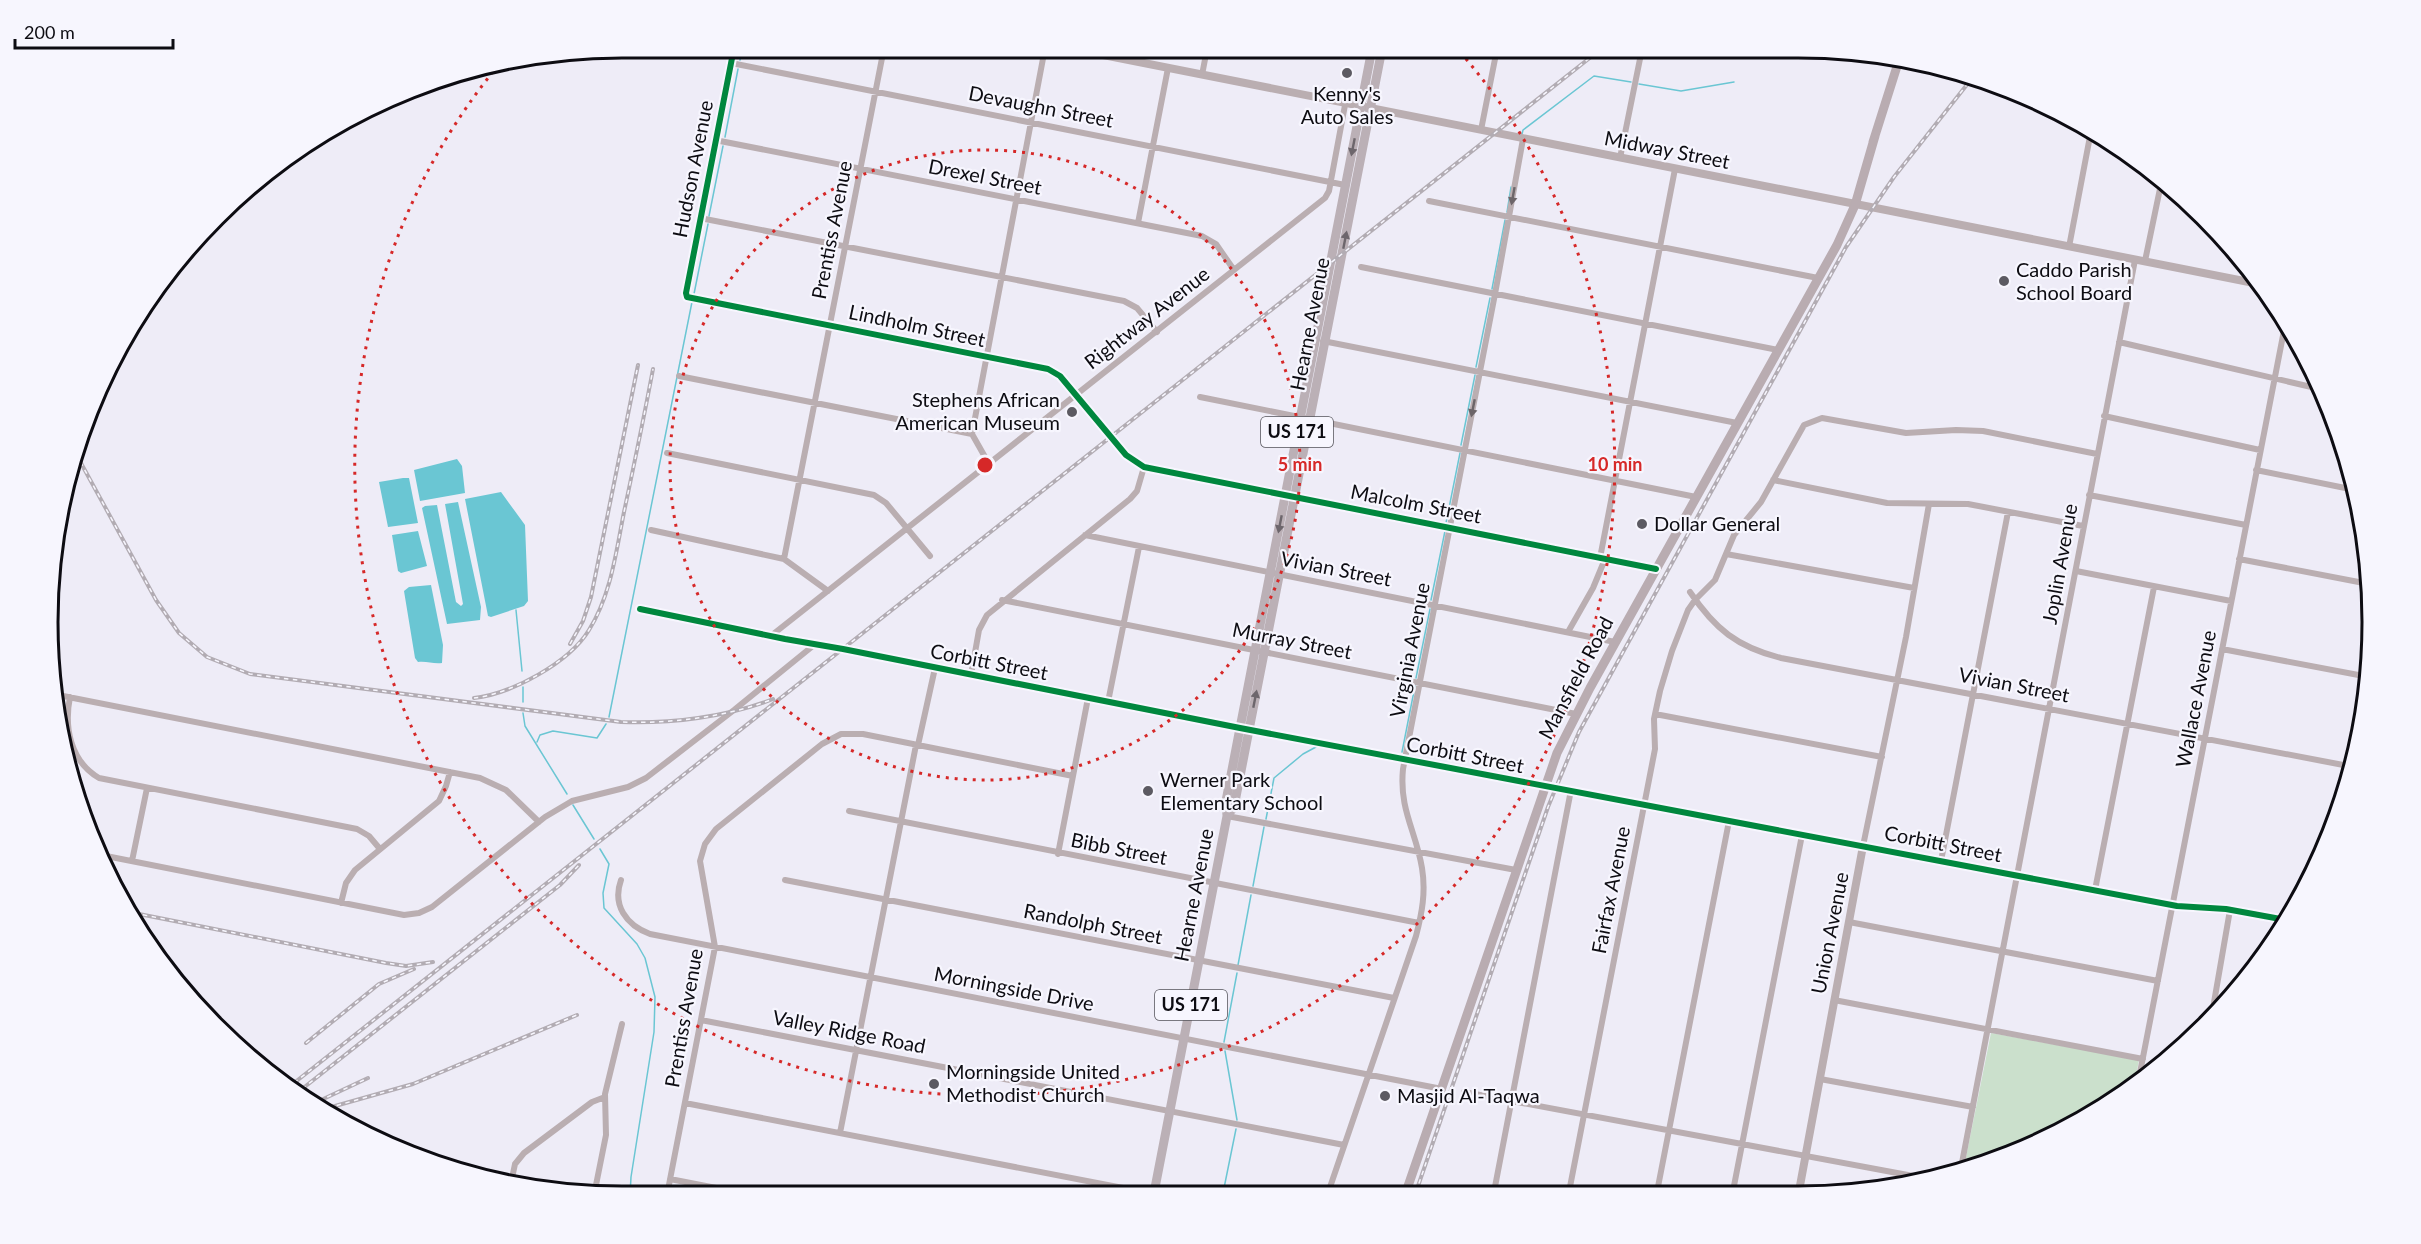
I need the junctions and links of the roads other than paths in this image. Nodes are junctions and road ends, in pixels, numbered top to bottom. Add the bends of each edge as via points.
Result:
1 (732, 58) edge
2 (882, 58) edge
3 (1044, 58) edge
4 (1118, 58) edge
5 (1205, 58) edge
6 (1371, 58) edge
7 (1379, 58) edge
8 (1495, 58) edge
9 (1640, 58) edge
10 (731, 63) junction
11 (1897, 67) edge
12 (1168, 68) junction
13 (1202, 75) junction
14 (876, 91) junction
15 (1346, 105) junction
16 (1365, 109) junction
17 (1031, 122) junction
18 (1481, 130) junction
19 (1523, 139) junction
20 (2089, 139) edge
21 (715, 140) junction
22 (1153, 147) junction
23 (1620, 158) junction
24 (861, 169) junction
25 (1676, 169) junction
26 (1331, 181) junction
27 (1346, 185) junction
28 (2161, 190) edge
29 (1017, 200) junction
30 (1430, 201) dead end
31 (1852, 204) junction
32 (1510, 217) junction
33 (700, 218) junction
34 (1138, 223) junction
35 (846, 247) junction
36 (1661, 247) junction
37 (2069, 247) junction
38 (2135, 260) junction
39 (2145, 261) junction
40 (1361, 267) dead end
41 (1234, 270) junction
42 (1001, 278) junction
43 (1818, 278) junction
44 (2248, 282) edge
45 (1495, 294) junction
46 (687, 297) joint
47 (1646, 324) junction
48 (831, 325) junction
49 (1157, 332) junction
50 (2283, 334) edge
51 (1320, 340) junction
52 (2118, 342) junction
53 (1778, 350) junction
54 (987, 357) junction
55 (1480, 372) junction
56 (679, 376) dead end
57 (2274, 379) junction
58 (2311, 387) edge
59 (1076, 394) junction
60 (1200, 397) dead end
61 (815, 402) junction
62 (1631, 402) junction
63 (2104, 416) junction
64 (1305, 418) junction
65 (1737, 423) junction
66 (972, 434) junction
67 (1110, 437) joint
68 (1465, 450) junction
69 (2260, 450) junction
70 (667, 453) dead end
71 (2097, 454) junction
72 (989, 464) junction
73 (1144, 467) junction
74 (2256, 470) junction
75 (800, 480) junction
76 (1616, 480) junction
77 (1773, 480) junction
78 (2346, 488) edge
79 (2089, 495) junction
80 (1290, 496) junction
81 (1696, 497) junction
82 (1929, 504) junction
83 (2008, 512) junction
84 (2246, 525) junction
85 (2083, 526) junction
86 (1450, 528) junction
87 (908, 529) junction
88 (651, 530) dead end
89 (1085, 536) junction
90 (1139, 547) junction
91 (1726, 554) junction
92 (930, 556) dead end
93 (784, 559) junction
94 (1603, 559) junction
95 (2239, 559) junction
96 (1656, 569) junction
97 (2076, 571) junction
98 (1275, 574) junction
99 (2361, 582) edge
100 (2154, 586) junction
101 (1914, 588) junction
102 (828, 591) junction
103 (1690, 592) dead end
104 (1002, 600) junction
105 (1695, 600) junction
106 (2231, 601) junction
107 (1435, 605) junction
108 (640, 609) dead end
109 (1123, 625) junction
110 (1568, 632) junction
111 (772, 635) junction
112 (1615, 642) junction
113 (814, 645) junction
114 (2222, 649) junction
115 (1260, 652) junction
116 (935, 668) junction
117 (971, 675) junction
118 (2360, 675) edge
119 (1897, 680) junction
120 (1420, 683) junction
121 (1973, 694) junction
122 (63, 696) edge
123 (70, 697) junction
124 (1088, 698) junction
125 (1108, 702) junction
126 (2050, 709) junction
127 (1576, 714) junction
128 (1655, 714) junction
129 (67, 721) edge
130 (2126, 724) junction
131 (1245, 729) junction
132 (2204, 738) junction
133 (917, 745) junction
134 (73, 748) edge
135 (1882, 757) junction
136 (1405, 760) junction
137 (2344, 765) edge
138 (450, 772) junction
139 (1073, 776) junction
140 (1544, 786) junction
141 (147, 788) junction
142 (1571, 790) junction
143 (1644, 804) junction
144 (849, 811) dead end
145 (1227, 816) junction
146 (1729, 820) junction
147 (539, 822) junction
148 (900, 823) junction
149 (1802, 835) junction
150 (1863, 846) junction
151 (380, 849) junction
152 (1418, 852) junction
153 (1058, 854) junction
154 (110, 857) edge
155 (132, 861) junction
156 (1941, 861) junction
157 (1516, 870) junction
158 (2018, 875) junction
159 (621, 880) dead end
160 (785, 880) dead end
161 (1214, 884) junction
162 (2095, 890) junction
163 (886, 900) junction
164 (341, 903) junction
165 (2172, 904) junction
166 (2230, 910) junction
167 (2278, 919) edge
168 (1849, 922) junction
169 (1419, 923) junction
170 (715, 947) junction
171 (2004, 952) junction
172 (1199, 961) junction
173 (871, 978) junction
174 (2158, 981) junction
175 (1394, 998) junction
176 (1834, 1000) junction
177 (2214, 1003) edge
178 (701, 1020) junction
179 (622, 1024) dead end
180 (1988, 1029) junction
181 (1185, 1039) junction
182 (856, 1051) junction
183 (2143, 1059) junction
184 (2141, 1070) edge
185 (1368, 1074) junction
186 (1820, 1078) junction
187 (1442, 1089) junction
188 (1464, 1092) dead end
189 (605, 1097) junction
190 (1511, 1101) junction
191 (685, 1103) junction
192 (1973, 1107) junction
193 (1170, 1112) junction
194 (1584, 1115) junction
195 (1669, 1132) junction
196 (840, 1133) junction
197 (1344, 1145) junction
198 (1742, 1145) junction
199 (1806, 1156) junction
200 (1962, 1161) edge
201 (513, 1175) edge
202 (1908, 1175) edge
203 (670, 1179) junction
204 (596, 1185) edge
205 (669, 1186) edge
206 (706, 1186) edge
207 (1113, 1186) edge
208 (1155, 1186) edge
209 (1330, 1186) edge
210 (1408, 1186) edge
211 (1495, 1186) edge
212 (1570, 1186) edge
213 (1659, 1186) edge
214 (1734, 1186) edge
215 (1800, 1186) edge

1 - 10 street, Hudson Avenue
2 - 14 street, Prentiss Avenue
3 - 17 street
4 - 12 street, Midway Street
5 - 13 street
6 - 16 main road, Hearne Avenue / US 171
7 - 16 main road, Hearne Avenue / US 171
8 - 18 street
9 - 23 street
10 - 14 street, Devaughn Street
10 - 21 street, Hudson Avenue
11 - 31 main road, Mansfield Road
12 - 13 street, Midway Street
12 - 22 street
13 - 15 street, Midway Street
14 - 17 street, Devaughn Street
14 - 24 street, Prentiss Avenue
15 - 16 street, Midway Street
15 - 26 street, Rightway Avenue
16 - 18 street, Midway Street
16 -> 27 main road, Hearne Avenue / US 171
51 -> 16 main road, Hearne Avenue / US 171
17 - 22 street, Devaughn Street
17 - 29 street
18 - 19 street, Midway Street
19 - 23 street, Midway Street
19 -> 32 street, Virginia Avenue
20 - 37 street
21 - 24 street, Drexel Street
21 - 33 street, Hudson Avenue
22 - 26 street, Devaughn Street
22 - 34 street
23 - 25 street, Midway Street
24 - 29 street, Drexel Street
24 - 35 street, Prentiss Avenue
25 - 31 street, Midway Street
25 - 36 street
26 - 27 street, Devaughn Street
26 - 41 street, Rightway Avenue via 1325,198
27 - 51 main road, Hearne Avenue / US 171
28 - 39 street
29 - 34 street, Drexel Street
29 - 42 street
30 - 32 street
31 - 37 street, Midway Street
31 - 43 main road, Mansfield Road via 1837,245
32 - 36 street
32 - 45 street, Virginia Avenue
33 - 35 street
33 - 46 street, Hudson Avenue
34 - 41 street, Drexel Street via 1206,237
35 - 42 street
35 - 48 street, Prentiss Avenue
36 - 43 street
36 - 47 street
37 - 38 street, Midway Street
38 - 39 street, Midway Street
38 - 52 street, Joplin Avenue
39 - 44 street, Midway Street
40 - 45 street
41 - 49 street, Rightway Avenue
42 - 49 street via 1124,301 1137,308
42 - 54 street
43 - 53 main road, Mansfield Road
45 - 47 street
45 - 55 street, Virginia Avenue
46 - 48 street, Lindholm Street
47 - 53 street
47 - 62 street
48 - 54 street, Lindholm Street
48 - 61 street, Prentiss Avenue
49 - 59 street, Rightway Avenue
50 - 57 street, Wallace Avenue
51 - 55 street
51 - 64 main road, Hearne Avenue / US 171
52 - 57 street
52 - 63 street, Joplin Avenue
53 - 65 main road, Mansfield Road
54 - 59 street, Lindholm Street via 1048,369
54 - 66 street
55 - 62 street
55 -> 68 street, Virginia Avenue
56 - 61 street
57 - 58 street
57 - 69 street, Wallace Avenue
59 - 67 street, Lindholm Street
59 - 72 street, Rightway Avenue
60 - 64 street
61 - 66 street
61 - 75 street, Prentiss Avenue
62 - 65 street
62 - 76 street
63 - 69 street
63 - 71 street, Joplin Avenue
64 - 68 street
64 - 80 main road, Hearne Avenue / US 171
65 - 81 main road, Mansfield Road
66 - 72 street
67 - 73 street, Malcolm Street
68 - 76 street
68 - 86 street, Virginia Avenue
69 - 74 street, Wallace Avenue
70 - 75 street
71 - 77 street, Fairfax Avenue via 1983,431 1906,434 1822,418 1804,425
71 - 79 street, Joplin Avenue
72 - 87 street, Rightway Avenue
73 - 80 street, Malcolm Street
73 - 89 street via 1131,499
74 - 78 street
74 - 84 street, Wallace Avenue
75 - 87 street via 874,495
75 - 93 street, Prentiss Avenue
76 - 81 street
76 - 94 street
77 - 82 street via 1887,503
77 - 91 street, Fairfax Avenue via 1754,512 1737,529
79 - 84 street
79 - 85 street, Joplin Avenue
80 - 86 street, Malcolm Street
80 - 98 main road, Hearne Avenue / US 171
81 - 96 main road, Mansfield Road
82 - 83 street via 1957,503
82 - 101 street, Union Avenue
83 - 85 street
83 - 121 street
84 - 95 street, Wallace Avenue
85 - 97 street, Joplin Avenue
86 - 94 street, Malcolm Street
86 - 107 street, Virginia Avenue
87 - 92 street
87 - 102 street, Rightway Avenue
88 - 93 street
89 - 90 street, Vivian Street
89 - 104 street
90 - 98 street, Vivian Street
90 - 109 street
91 - 101 street
91 - 105 street, Fairfax Avenue via 1715,580
93 - 102 street
94 - 96 street, Malcolm Street
94 - 110 street via 1593,588
95 - 99 street
95 - 106 street, Wallace Avenue
96 - 112 main road, Mansfield Road
97 - 100 street
97 - 126 street, Joplin Avenue
98 - 107 street, Vivian Street
98 - 115 main road, Hearne Avenue / US 171
100 - 106 street
100 - 130 street
101 - 119 street, Union Avenue
102 - 111 street, Rightway Avenue
103 - 105 street, Vivian Street
104 - 109 street, Murray Street
104 - 117 street via 983,622
105 - 119 street, Vivian Street via 1723,632 1751,649
105 - 128 street, Fairfax Avenue via 1674,644
106 - 114 street, Wallace Avenue
107 - 110 street, Vivian Street
107 - 120 street, Virginia Avenue
108 - 111 street, Corbitt Street
109 - 115 street, Murray Street
109 - 125 street
110 - 112 street, Vivian Street
111 - 113 street, Corbitt Street
112 - 127 main road, Mansfield Road
113 - 116 street, Corbitt Street
113 - 147 street via 646,778 628,787 572,801
114 - 118 street
114 - 132 street, Wallace Avenue
115 - 120 street, Murray Street
115 - 131 main road, Hearne Avenue / US 171
116 - 117 street, Corbitt Street
116 - 133 street
117 - 124 street, Corbitt Street
119 - 121 street, Vivian Street
119 - 135 street, Union Avenue
120 - 127 street, Murray Street
120 - 136 street, Virginia Avenue
121 - 126 street, Vivian Street
121 - 156 street
122 - 123 street
123 - 129 street
123 - 138 street
124 - 125 street, Corbitt Street
124 - 139 street
125 - 131 street, Corbitt Street
126 - 130 street, Vivian Street
126 - 158 street, Joplin Avenue
127 - 140 main road, Mansfield Road
128 - 135 street
128 - 143 street, Fairfax Avenue via 1655,749
130 - 132 street, Vivian Street
130 - 162 street
131 - 136 street, Corbitt Street
131 - 145 main road, Hearne Avenue / US 171 via 1234,807
132 - 137 street, Vivian Street
132 - 165 street, Wallace Avenue
133 - 139 street
133 - 148 street
133 - 170 street, Prentiss Avenue via 863,734 841,734 822,744 723,823 708,838 700,867
134 - 141 street via 82,765 99,778
135 - 150 street, Union Avenue
136 - 140 street, Corbitt Street
136 - 152 street, Virginia Avenue via 1404,804
138 - 147 street via 499,786 517,798
138 - 151 street via 436,805
139 - 153 street
140 - 142 street, Corbitt Street
140 - 157 main road, Mansfield Road
141 - 151 street via 357,830 369,836
141 - 155 street
142 - 143 street, Corbitt Street
142 - 190 street
143 - 146 street, Corbitt Street
143 - 194 street, Fairfax Avenue
144 - 148 street, Bibb Street
145 - 152 street
145 - 161 main road, Hearne Avenue / US 171
146 - 149 street, Corbitt Street
146 - 195 street
147 - 164 street via 432,907 419,913 407,915
148 - 153 street, Bibb Street
148 - 163 street
149 - 150 street, Corbitt Street
149 - 198 street
150 - 156 street, Corbitt Street
150 - 168 street, Union Avenue
151 - 164 street via 350,876
152 - 157 street
152 - 169 street, Virginia Avenue via 1424,884
153 - 161 street, Bibb Street
154 - 155 street
155 - 164 street
156 - 158 street, Corbitt Street
157 - 187 main road, Mansfield Road
158 - 162 street, Corbitt Street
158 - 171 street, Joplin Avenue
159 - 170 street, Morningside Drive via 618,902 634,926 650,934
160 - 163 street, Randolph Street
161 - 169 street, Bibb Street
161 - 172 main road, Hearne Avenue / US 171
162 - 165 street, Corbitt Street
163 - 172 street, Randolph Street
163 - 173 street
165 - 166 street, Corbitt Street
165 - 174 street, Wallace Avenue
166 - 167 street, Corbitt Street
166 - 177 street
168 - 171 street
168 - 176 street, Union Avenue
169 - 175 street, Virginia Avenue
170 - 173 street, Morningside Drive
170 - 178 street, Prentiss Avenue
171 - 174 street
171 - 180 street, Joplin Avenue
172 - 175 street, Randolph Street
172 - 181 main road, Hearne Avenue / US 171
173 - 181 street, Morningside Drive
173 - 182 street
174 - 183 street, Wallace Avenue
175 - 185 street, Virginia Avenue
176 - 180 street
176 - 186 street, Union Avenue
178 - 182 street, Valley Ridge Road
178 - 191 street, Prentiss Avenue
179 - 189 street
180 - 183 street
180 - 192 street, Joplin Avenue
181 - 185 street, Morningside Drive
181 - 193 main road, Hearne Avenue / US 171
182 - 193 street, Valley Ridge Road
182 - 196 street
183 - 184 street, Wallace Avenue
185 - 187 street, Morningside Drive
185 - 197 street, Virginia Avenue
186 - 192 street
186 - 199 street, Union Avenue
187 - 210 main road, Mansfield Road
188 - 190 street
189 - 201 street via 592,1102 524,1154 515,1164
189 - 204 street via 606,1135
190 - 194 street
190 - 211 street
191 - 196 street
191 - 203 street, Prentiss Avenue
192 - 200 street, Joplin Avenue
193 - 197 street, Valley Ridge Road
193 - 208 main road, Hearne Avenue / US 171
194 - 195 street
194 - 212 street, Fairfax Avenue
195 - 198 street
195 - 213 street
196 - 207 street
197 - 209 street, Virginia Avenue
198 - 199 street
198 - 214 street
199 - 202 street
199 - 215 street, Union Avenue
203 - 205 street, Prentiss Avenue
203 - 206 street

